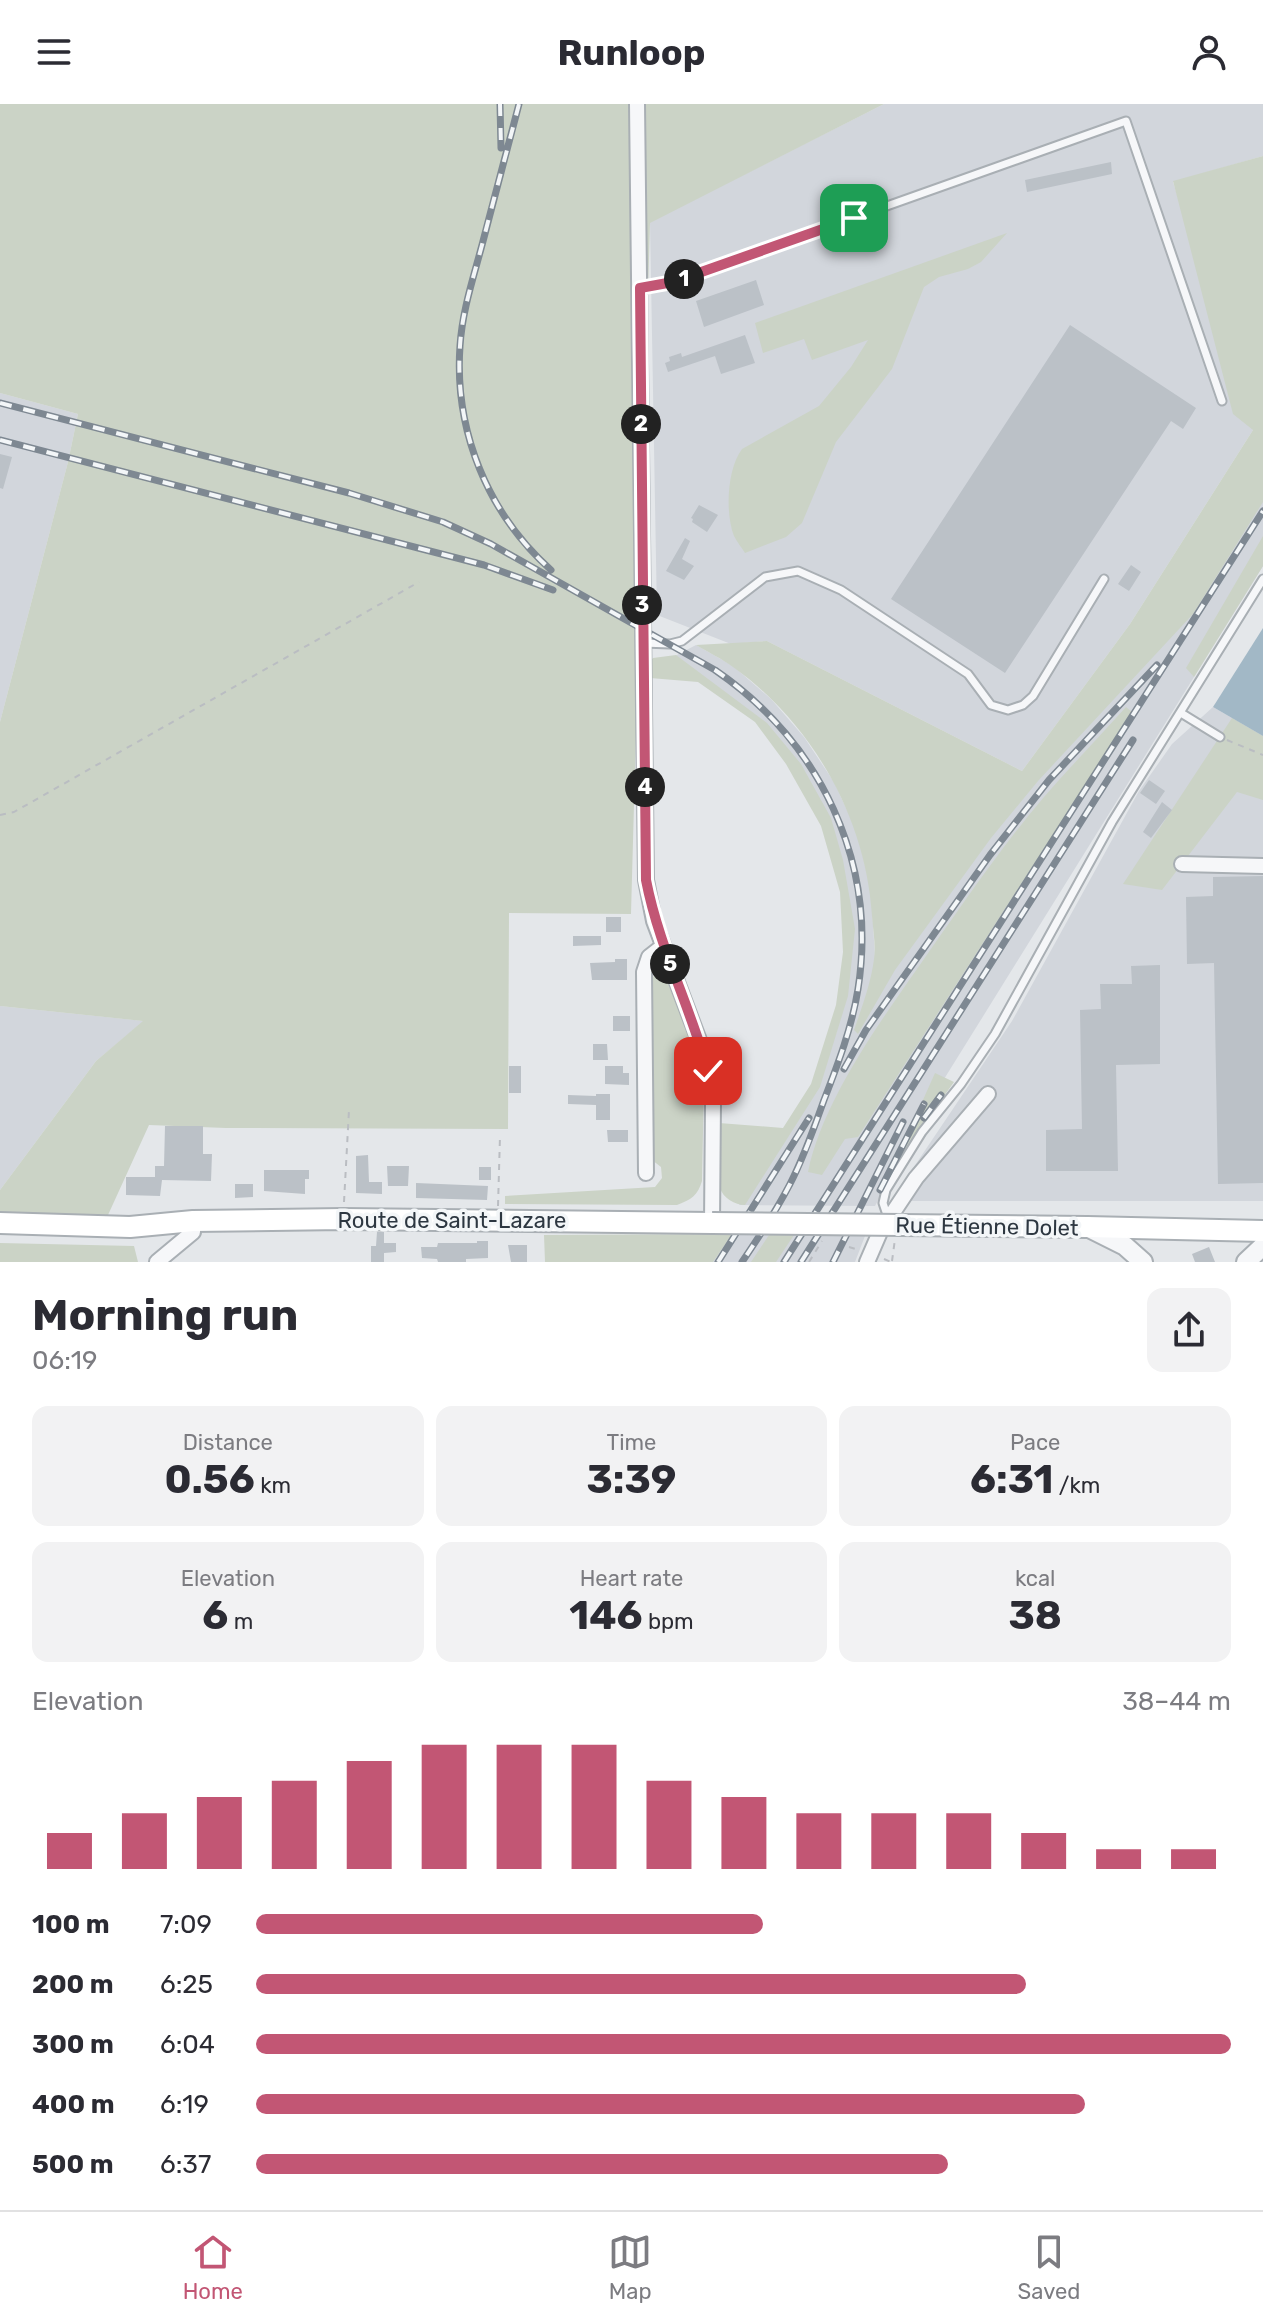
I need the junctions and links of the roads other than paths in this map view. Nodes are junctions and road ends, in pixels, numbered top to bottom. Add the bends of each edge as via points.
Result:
1 (637, 104) edge
2 (640, 288) junction
3 (1222, 401) dead end
4 (1104, 579) dead end
5 (1263, 579) edge
6 (643, 643) junction
7 (1181, 713) junction
8 (1220, 737) road end
9 (1182, 864) dead end
10 (1263, 866) edge
11 (663, 946) junction
12 (988, 1094) dead end
13 (646, 1173) dead end
14 (193, 1221) junction
15 (0, 1223) edge
16 (712, 1223) junction
17 (893, 1223) junction
18 (1263, 1231) edge
19 (1123, 1237) junction
20 (1263, 1246) edge
21 (1263, 1257) edge
22 (157, 1262) edge
23 (867, 1262) edge
24 (1143, 1262) edge
25 (1246, 1262) edge
26 (1253, 1262) edge

1 - 2 street
2 - 3 lane via 673,282 1126,121
2 - 6 street
4 - 6 lane via 1033,696 1008,710 991,705 968,674 854,598 798,571 765,577 682,641
5 - 7 lane
6 - 11 street via 646,880
7 - 8 lane
7 - 17 lane via 1112,822 995,1034 886,1190 883,1203
9 - 10 street
11 - 13 street via 649,957 644,972
11 - 16 street via 708,1071 713,1102
12 - 17 street via 916,1178
14 - 15 main road, Route de Saint-Lazare via 130,1227
14 - 16 main road, Route de Saint-Lazare
14 - 22 street via 193,1232
16 - 17 main road, Rue Étienne Dolet, bridge
17 - 19 main road, Rue Étienne Dolet, bridge via 1087,1227
17 - 23 street
18 - 19 main road, Rue Étienne Dolet
19 - 24 street
20 - 25 street
21 - 26 street

